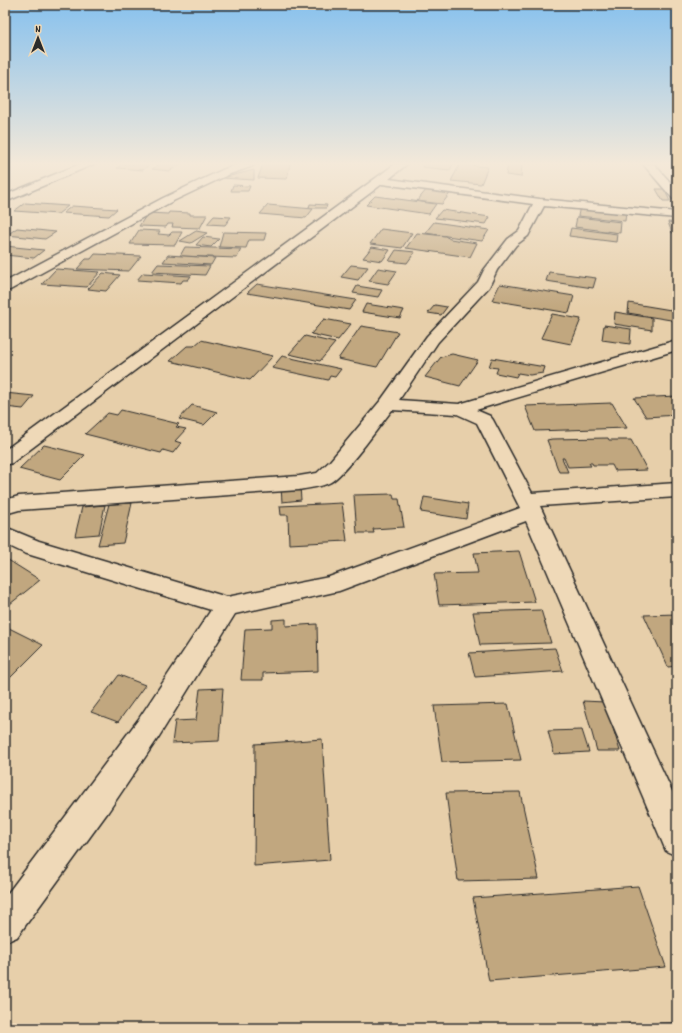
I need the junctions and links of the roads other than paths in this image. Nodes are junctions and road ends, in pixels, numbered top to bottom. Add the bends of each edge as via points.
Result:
1 (144, 212) edge
2 (337, 212) edge
3 (535, 212) edge
4 (648, 212) edge
5 (677, 215) edge
6 (5, 287) edge
7 (677, 345) edge
8 (387, 404) junction
9 (460, 409) junction
10 (5, 459) edge
11 (677, 490) edge
12 (529, 506) junction
13 (5, 507) edge
14 (5, 535) edge
15 (227, 606) junction
16 (671, 809) edge
17 (677, 840) edge
18 (5, 925) edge

1 - 6 street
2 - 10 street
3 - 8 street via 524,232 512,242 484,284 432,339
4 - 5 street
7 - 9 street
8 - 9 street
8 - 13 street via 337,466 323,478 299,483 19,503
9 - 12 street via 484,420
11 - 12 street
12 - 15 street via 331,585
12 - 16 street
14 - 15 street via 32,547
15 - 18 street via 98,801
16 - 17 street

